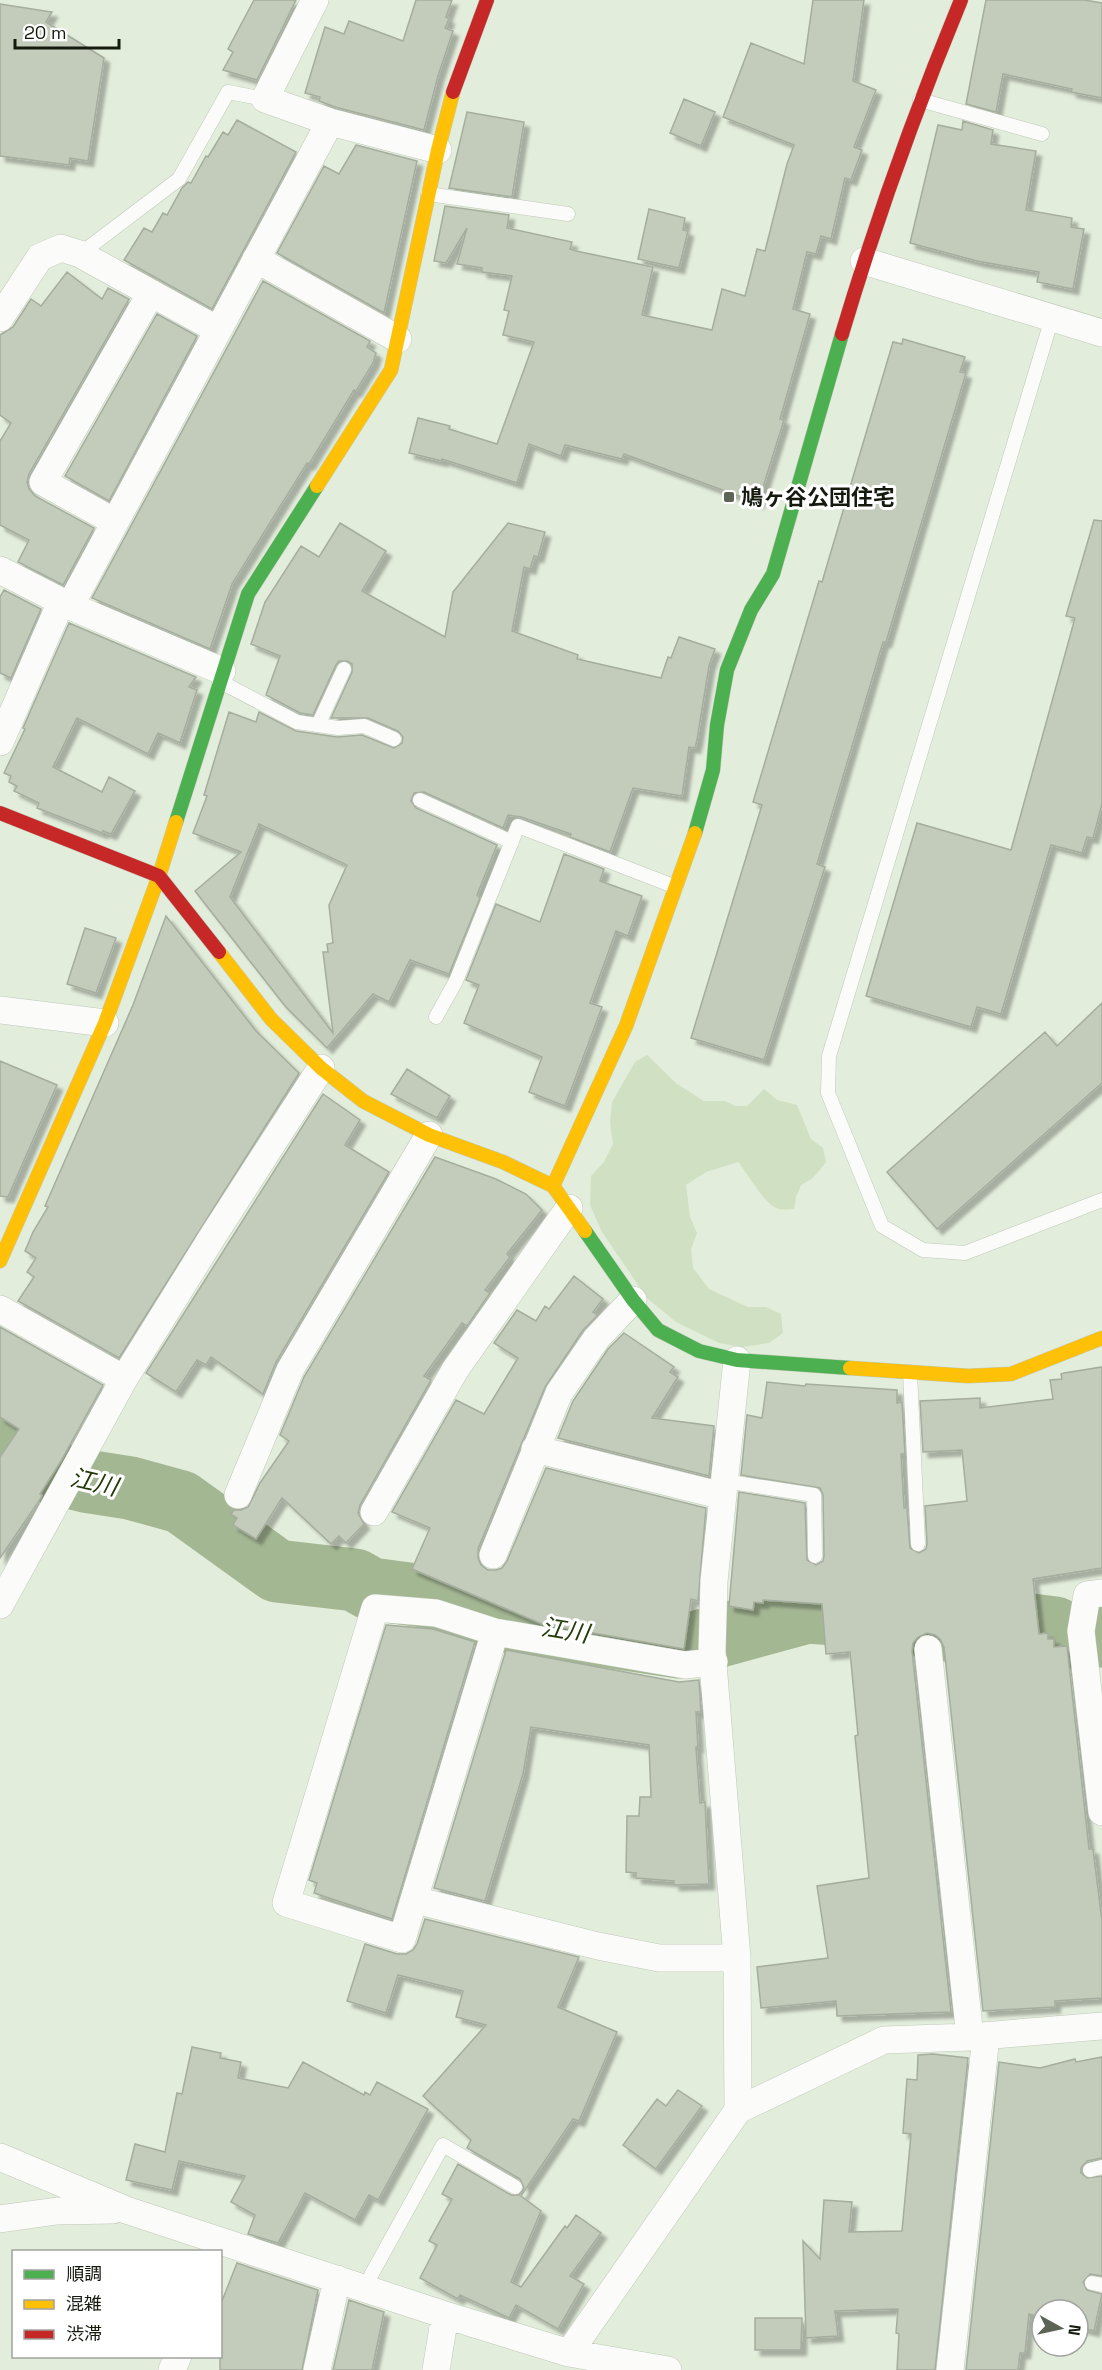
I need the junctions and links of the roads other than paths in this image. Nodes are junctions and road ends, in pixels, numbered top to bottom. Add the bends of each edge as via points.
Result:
1 (315, 0) edge
2 (487, 0) edge
3 (961, 0) edge
4 (265, 99) junction
5 (920, 100) junction
6 (330, 122) junction
7 (1042, 134) dead end
8 (438, 150) junction
9 (429, 194) junction
10 (568, 214) dead end
11 (80, 254) junction
12 (256, 259) junction
13 (864, 261) junction
14 (151, 293) junction
15 (0, 318) edge
16 (1052, 318) junction
17 (218, 330) junction
18 (1102, 333) edge
19 (398, 339) junction
20 (115, 522) junction
21 (0, 570) edge
22 (65, 604) junction
23 (344, 669) dead end
24 (220, 676) junction
25 (318, 725) junction
26 (394, 739) dead end
27 (0, 742) edge
28 (420, 800) dead end
29 (0, 813) edge
30 (512, 842) junction
31 (159, 876) junction
32 (676, 887) junction
33 (0, 1010) edge
34 (436, 1017) dead end
35 (105, 1023) junction
36 (321, 1068) junction
37 (429, 1135) junction
38 (553, 1186) junction
39 (1102, 1200) edge
40 (569, 1208) junction
41 (9, 1221) edge
42 (0, 1261) edge
43 (633, 1300) junction
44 (0, 1309) edge
45 (1102, 1338) edge
46 (737, 1360) junction
47 (910, 1372) junction
48 (124, 1379) junction
49 (535, 1449) junction
50 (723, 1488) junction
51 (237, 1495) dead end
52 (374, 1512) dead end
53 (918, 1544) dead end
54 (493, 1555) dead end
55 (815, 1556) dead end
56 (1102, 1593) edge
57 (0, 1605) edge
58 (495, 1632) junction
59 (928, 1649) dead end
60 (714, 1662) junction
61 (1102, 1812) edge
62 (415, 1900) junction
63 (737, 1958) junction
64 (1102, 2026) edge
65 (978, 2037) junction
66 (738, 2110) junction
67 (0, 2157) edge
68 (515, 2187) dead end
69 (126, 2210) junction
70 (0, 2219) edge
71 (220, 2247) edge
72 (337, 2279) junction
73 (364, 2288) junction
74 (445, 2315) junction
75 (569, 2353) junction
76 (317, 2370) edge
77 (436, 2370) edge
78 (668, 2370) edge
79 (950, 2370) edge

1 - 4 street
2 - 8 street via 456,81
3 - 5 street
4 - 6 street
4 - 11 lane via 228,92 179,179
5 - 7 lane
5 - 13 street
6 - 8 street
6 - 12 street
8 - 9 street
9 - 10 lane
9 - 19 street
11 - 14 street
11 - 15 street via 61,248 40,257
12 - 17 street
12 - 19 street
13 - 16 street
13 - 32 street via 773,574 751,610 727,670 713,770
14 - 17 street
14 - 20 street via 43,482
16 - 18 street
16 - 39 lane via 829,1056 828,1093 882,1226 923,1250 965,1253
17 - 20 street
19 - 24 street via 391,370 248,594
20 - 22 street
21 - 22 street
22 - 24 street
22 - 27 street
23 - 25 lane
24 - 25 lane via 297,722
24 - 31 street
25 - 26 lane via 364,726
28 - 30 lane
29 - 31 street
30 - 32 lane via 518,826
30 - 34 lane via 456,981
31 - 35 street
31 - 36 street via 271,1019
32 - 38 street via 626,1026
33 - 35 street
35 - 41 street
36 - 37 street via 363,1101
36 - 48 street
37 - 38 street via 503,1162
37 - 51 street via 290,1370
38 - 40 street
40 - 43 street
40 - 52 street via 455,1370
41 - 42 street
43 - 46 street via 658,1330 699,1351
43 - 49 street via 596,1339 559,1393
44 - 48 street
45 - 47 street via 1011,1374
46 - 47 street
46 - 50 street
47 - 53 lane
48 - 57 street
49 - 50 street
49 - 54 street
50 - 55 lane via 814,1495
50 - 60 street via 714,1581
56 - 61 street via 1087,1595 1082,1631
58 - 60 street via 685,1665
58 - 62 street
58 - 62 street via 436,1613 375,1608 286,1903 402,1939
59 - 65 street
60 - 63 street
62 - 63 street via 659,1958
63 - 66 street
64 - 65 street
65 - 66 street via 884,2040
65 - 79 street
66 - 75 street
67 - 69 street
68 - 73 lane via 443,2145
69 - 70 street via 57,2211
69 - 71 street
71 - 72 street
72 - 73 street
72 - 76 street
73 - 74 street
74 - 75 street
74 - 77 street
75 - 78 street

